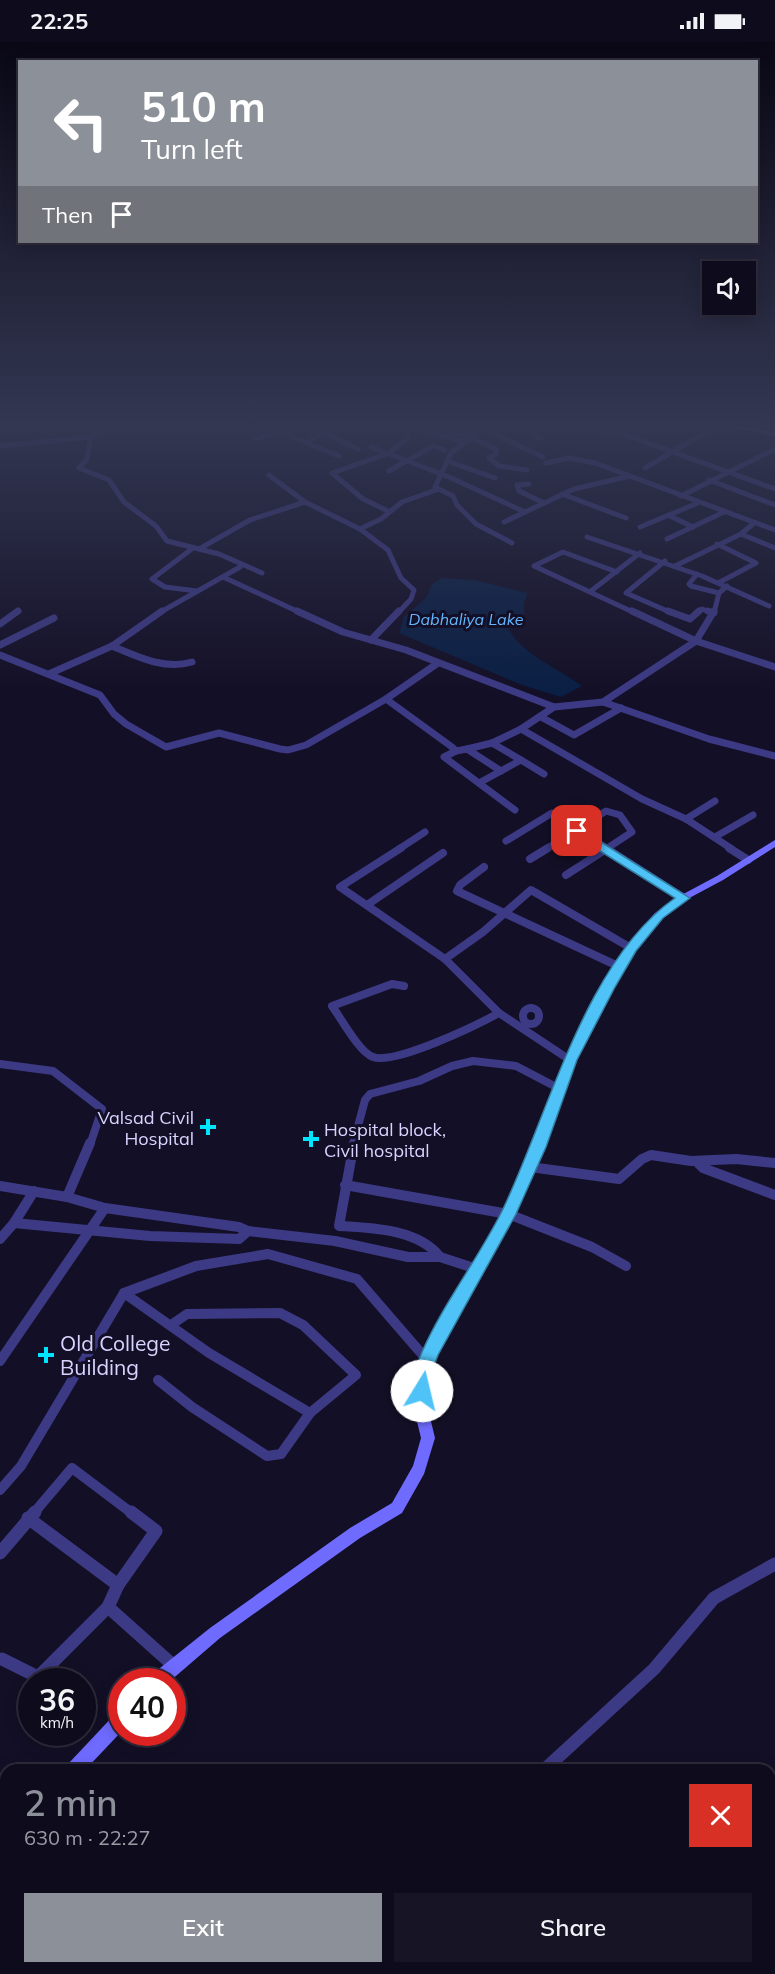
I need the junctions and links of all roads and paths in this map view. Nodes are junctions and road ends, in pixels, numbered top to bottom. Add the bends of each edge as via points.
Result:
1 (136, 513) edge
2 (265, 513) edge
3 (328, 513) edge
4 (386, 513) edge
5 (465, 513) edge
6 (523, 513) edge
7 (613, 513) edge
8 (672, 513) edge
9 (722, 513) edge
10 (727, 513) edge
11 (668, 515) junction
12 (626, 518) dead end
13 (504, 522) dead end
14 (753, 524) junction
15 (640, 527) dead end
16 (693, 527) junction
17 (360, 529) junction
18 (775, 530) edge
19 (741, 534) junction
20 (587, 537) dead end
21 (667, 539) dead end
22 (512, 543) dead end
23 (717, 544) junction
24 (775, 548) edge
25 (196, 549) junction
26 (640, 553) junction
27 (665, 561) junction
28 (675, 566) junction
29 (240, 567) junction
30 (617, 572) junction
31 (262, 573) dead end
32 (697, 574) junction
33 (223, 577) junction
34 (720, 582) junction
35 (727, 586) junction
36 (197, 591) junction
37 (591, 591) junction
38 (719, 593) junction
39 (769, 606) dead end
40 (18, 612) dead end
41 (714, 613) junction
42 (54, 618) dead end
43 (0, 624) edge
44 (371, 640) junction
45 (696, 641) junction
46 (0, 645) edge
47 (112, 646) junction
48 (0, 655) edge
49 (192, 662) dead end
50 (438, 663) junction
51 (775, 667) edge
52 (51, 674) junction
53 (386, 699) junction
54 (603, 702) junction
55 (554, 707) junction
56 (621, 708) junction
57 (541, 717) junction
58 (521, 729) junction
59 (492, 743) junction
60 (467, 749) junction
61 (456, 751) junction
62 (775, 756) edge
63 (521, 760) junction
64 (501, 771) junction
65 (544, 774) dead end
66 (479, 783) junction
67 (715, 801) dead end
68 (515, 810) dead end
69 (753, 815) dead end
70 (686, 819) junction
71 (575, 830) junction
72 (424, 831) dead end
73 (715, 837) junction
74 (506, 841) dead end
75 (775, 843) edge
76 (606, 849) junction
77 (443, 853) dead end
78 (530, 859) dead end
79 (748, 860) junction
80 (484, 867) dead end
81 (566, 875) dead end
82 (684, 898) junction
83 (368, 906) junction
84 (503, 914) junction
85 (631, 948) junction
86 (446, 959) junction
87 (620, 966) junction
88 (404, 986) dead end
89 (499, 1013) junction
90 (570, 1060) junction
91 (0, 1064) edge
92 (560, 1089) junction
93 (696, 1161) junction
94 (775, 1163) edge
95 (530, 1167) junction
96 (345, 1185) junction
97 (0, 1186) edge
98 (34, 1191) junction
99 (775, 1195) edge
100 (67, 1197) junction
101 (105, 1208) junction
102 (508, 1214) junction
103 (14, 1223) junction
104 (91, 1231) junction
105 (248, 1231) junction
106 (0, 1239) edge
107 (440, 1257) junction
108 (626, 1266) dead end
109 (477, 1269) junction
110 (124, 1293) junction
111 (171, 1325) junction
112 (427, 1360) junction
113 (0, 1361) edge
114 (158, 1380) dead end
115 (310, 1413) junction
116 (0, 1490) edge
117 (28, 1518) junction
118 (0, 1553) edge
119 (775, 1564) edge
120 (118, 1586) junction
121 (108, 1606) junction
122 (1, 1659) edge
123 (174, 1666) junction
124 (172, 1668) edge
125 (108, 1734) edge
126 (80, 1764) edge
127 (551, 1764) edge

1 - 25 street via 158,527 167,541
2 - 25 street
3 - 17 street
4 - 17 street
5 - 22 street via 476,524
6 - 13 street
7 - 12 street
8 - 11 street
9 - 16 street
10 - 14 street
11 - 15 street
11 - 16 street
14 - 18 street
14 - 19 street
16 - 21 street
17 - 44 street via 388,550 401,578 414,590
19 - 23 street
19 - 24 street
20 - 26 street
23 - 28 street
23 - 34 street via 756,563
25 - 29 street via 231,558
25 - 36 street via 152,579 165,587
26 - 27 street
26 - 30 street
27 - 28 street
27 - 41 street via 626,593 684,618 690,619 702,609
28 - 32 street
29 - 31 street
29 - 33 street
30 - 37 street
30 - 37 street via 563,552 534,566
32 - 34 street
32 - 38 street via 688,584
33 - 36 street
33 - 44 street via 304,616
34 - 35 street
35 - 38 street
35 - 39 street
36 - 47 street via 148,618
37 - 45 street
38 - 41 street
40 - 43 street
41 - 45 street
42 - 46 street
44 - 50 street
45 - 51 street
45 - 54 street
47 - 49 street via 154,662
47 - 52 street
48 - 52 street
50 - 53 street
50 - 55 street
52 - 53 street via 100,695 124,722 166,747 219,733 288,750 306,746
53 - 61 street via 446,739
54 - 55 street
54 - 56 street
55 - 57 street
56 - 57 street via 574,735
56 - 62 street via 709,739
57 - 58 street
58 - 59 street
58 - 70 street via 642,799
59 - 60 street
59 - 63 street
60 - 61 street
60 - 64 street
61 - 66 street via 444,757
63 - 64 street
63 - 65 street
64 - 66 street
66 - 68 street
67 - 70 street
69 - 73 street
70 - 73 street
71 - 74 street via 552,813
71 - 76 street
71 - 76 street via 606,811 620,815 632,832
71 - 78 street
72 - 83 street via 340,887
73 - 79 street
75 - 79 street
76 - 81 street
76 - 82 street
77 - 83 street
79 - 82 street
80 - 84 street via 457,891
82 - 85 street via 658,915
83 - 86 street
84 - 85 street via 531,890
84 - 86 street
84 - 87 street
85 - 87 street
86 - 89 street
87 - 90 street
88 - 89 street via 392,984 332,1006 363,1050 373,1057 391,1057 467,1031
89 - 90 street
90 - 92 street
91 - 100 street via 53,1071 102,1109
92 - 95 street
92 - 96 street via 516,1066 473,1061 370,1094 365,1100
93 - 94 street via 726,1158
93 - 95 street via 651,1154 619,1179
93 - 99 street via 703,1168
95 - 102 street
96 - 102 street
96 - 107 street via 339,1226 426,1242
97 - 98 street
98 - 100 street
98 - 103 street
100 - 101 street
101 - 104 street
101 - 105 street
102 - 108 street via 592,1246
102 - 109 street
103 - 104 street
103 - 106 street
104 - 105 street via 239,1239
104 - 113 street
105 - 107 street via 335,1241 408,1257
107 - 109 street
109 - 112 street
110 - 111 street
110 - 112 street via 196,1266 268,1254 357,1279
110 - 116 street via 21,1466
111 - 115 street via 209,1353
111 - 115 street via 187,1314 280,1313 303,1325 356,1376
112 - 123 street via 422,1374 421,1409 428,1438 419,1469 397,1508 355,1533
114 - 115 street via 267,1456 281,1454
117 - 118 street
117 - 120 street
117 - 120 street via 72,1468 111,1495 156,1531
119 - 127 street via 714,1598 654,1669
120 - 121 street
121 - 122 street via 38,1677
121 - 123 street
123 - 124 street
125 - 126 street

